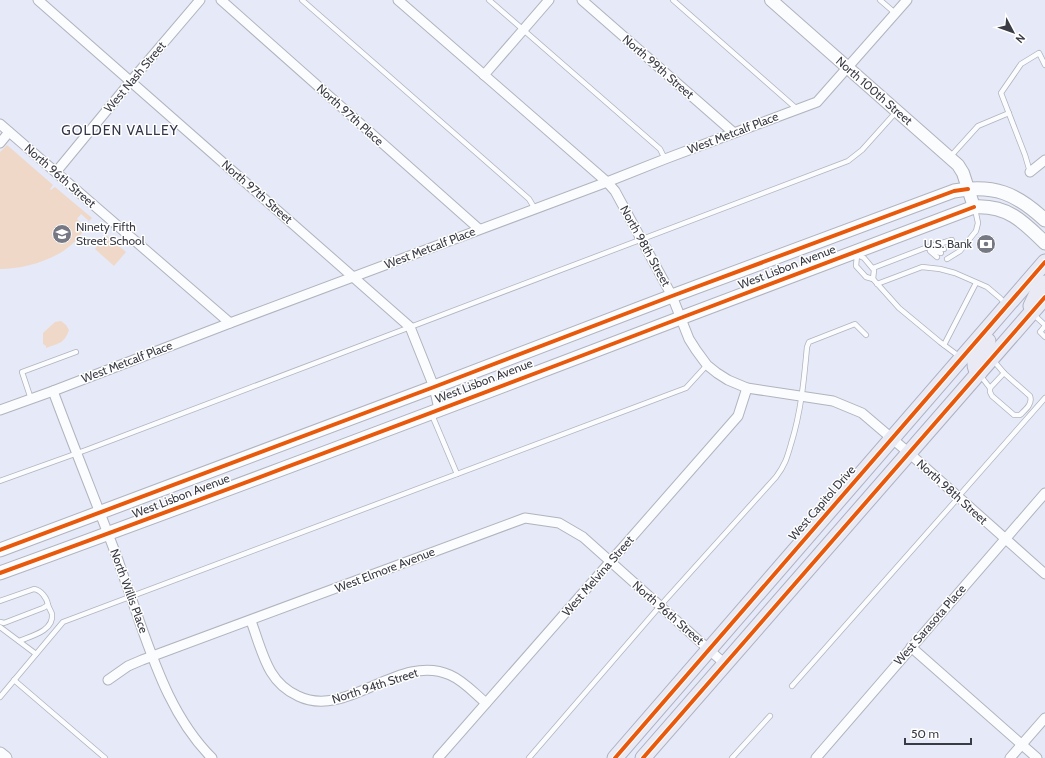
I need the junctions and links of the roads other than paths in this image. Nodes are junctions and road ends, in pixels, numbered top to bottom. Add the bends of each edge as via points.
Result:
1 (38, 0) edge
2 (200, 0) edge
3 (221, 0) edge
4 (302, 0) edge
5 (398, 0) edge
6 (489, 0) edge
7 (549, 0) edge
8 (582, 0) edge
9 (673, 0) edge
10 (771, 0) edge
11 (880, 0) edge
12 (907, 0) edge
13 (895, 14) junction
14 (523, 30) junction
15 (1045, 65) edge
16 (847, 67) junction
17 (484, 75) junction
18 (131, 81) junction
19 (797, 109) junction
20 (896, 111) junction
21 (1009, 113) junction
22 (0, 124) edge
23 (9, 132) junction
24 (734, 133) junction
25 (0, 143) edge
26 (950, 157) junction
27 (665, 159) junction
28 (1045, 160) edge
29 (56, 172) junction
30 (1030, 172) joint
31 (606, 182) junction
32 (968, 189) junction
33 (974, 207) junction
34 (535, 209) junction
35 (1045, 220) edge
36 (479, 229) junction
37 (641, 239) junction
38 (1045, 243) edge
39 (959, 247) junction
40 (925, 248) junction
41 (856, 253) junction
42 (939, 255) dead end
43 (1045, 262) edge
44 (873, 268) junction
45 (353, 277) junction
46 (873, 279) junction
47 (976, 283) junction
48 (1045, 283) edge
49 (877, 284) junction
50 (672, 296) junction
51 (1045, 297) edge
52 (1007, 305) junction
53 (681, 318) junction
54 (1027, 318) junction
55 (230, 323) junction
56 (991, 323) junction
57 (1045, 325) edge
58 (410, 327) junction
59 (866, 335) dead end
60 (1045, 337) edge
61 (944, 345) junction
62 (76, 352) dead end
63 (962, 358) junction
64 (992, 358) junction
65 (707, 365) junction
66 (1004, 372) junction
67 (979, 373) junction
68 (434, 387) junction
69 (747, 388) junction
70 (990, 388) junction
71 (54, 391) junction
72 (802, 396) junction
73 (1045, 398) edge
74 (31, 399) junction
75 (0, 410) edge
76 (435, 410) junction
77 (892, 439) junction
78 (77, 453) junction
79 (909, 453) junction
80 (457, 474) junction
81 (0, 481) edge
82 (1045, 493) edge
83 (958, 497) junction
84 (100, 512) junction
85 (108, 534) junction
86 (1005, 539) junction
87 (0, 550) edge
88 (610, 563) junction
89 (0, 573) edge
90 (1045, 574) edge
91 (131, 596) junction
92 (0, 601) edge
93 (48, 605) junction
94 (660, 606) junction
95 (251, 621) junction
96 (0, 622) edge
97 (0, 627) edge
98 (19, 641) junction
99 (911, 647) junction
100 (709, 649) junction
101 (36, 654) junction
102 (152, 657) junction
103 (725, 664) junction
104 (14, 680) junction
105 (108, 680) dead end
106 (792, 686) dead end
107 (0, 696) edge
108 (486, 703) junction
109 (770, 716) dead end
110 (1045, 718) edge
111 (1022, 745) junction
112 (0, 754) edge
113 (619, 755) edge
114 (5, 758) edge
115 (105, 758) edge
116 (212, 758) edge
117 (438, 758) edge
118 (528, 758) edge
119 (643, 758) edge
120 (732, 758) edge
121 (816, 758) edge
122 (1010, 758) edge
123 (1037, 758) edge

1 - 18 street, North 97th Street
2 - 18 street, West Nash Street
3 - 36 street, North 97th Place
4 - 34 lane via 529,199
5 - 17 street, North 98th Street
6 - 14 lane
7 - 14 street
8 - 24 street, North 99th Street
9 - 19 lane
10 - 16 street, North 100th Street
11 - 13 lane
12 - 13 street
13 - 16 street
14 - 17 street
14 - 27 lane via 660,149
15 - 21 lane via 1039,53 1021,64 1001,94
16 - 19 street, West Metcalf Place via 816,102
16 - 20 street, North 100th Street
17 - 31 street, North 98th Street
18 - 29 street, West Nash Street
18 - 45 street, North 97th Street
19 - 24 street, West Metcalf Place
20 - 26 street, North 100th Street
20 - 37 lane via 862,150 848,161
21 - 26 lane via 978,126
21 - 30 lane
22 - 23 street, North 96th Street
23 - 25 street
23 - 29 street, North 96th Street
24 - 27 street, West Metcalf Place
26 - 32 street, North 100th Street via 963,173
27 - 31 street, West Metcalf Place
28 - 30 street
29 - 55 street, North 96th Street
31 - 34 street, West Metcalf Place
31 - 37 street, North 98th Street via 615,191
32 - 33 street, North 100th Street
32 - 35 main road via 1003,192 1020,200
32 - 50 main road, West Lisbon Avenue
33 - 38 main road, West Lisbon Avenue via 992,207 1009,213
33 - 39 lane via 978,223 976,231
33 - 41 main road, West Lisbon Avenue
34 - 36 street, West Metcalf Place
36 - 45 street, West Metcalf Place
37 - 50 street, North 98th Street
37 - 58 lane
39 - 39 lane via 950,255
40 - 40 lane via 948,244
40 - 42 lane
40 - 44 lane
41 - 44 lane
41 - 46 lane via 856,266 866,277
41 - 53 main road, West Lisbon Avenue
43 - 52 main road, West Capitol Drive
44 - 46 lane
45 - 55 street, West Metcalf Place
45 - 58 street, North 97th Street
46 - 49 lane
47 - 49 lane via 955,273 922,267
47 - 52 lane via 987,287
47 - 61 lane
48 - 54 main road via 1038,291
49 - 61 lane via 900,308
50 - 53 street, North 98th Street
50 - 68 main road, West Lisbon Avenue
51 - 54 main road
52 - 56 main road, West Capitol Drive
53 - 65 street, North 98th Street via 689,339
53 - 76 main road, West Lisbon Avenue
54 - 57 lane
54 - 64 main road
55 - 71 street, West Metcalf Place
56 - 63 main road, West Capitol Drive
56 - 67 main road via 992,336 976,356 975,364
57 - 60 lane via 1040,332
58 - 68 street, North 97th Street
58 - 78 lane
59 - 72 lane via 855,324 809,342
61 - 63 lane
62 - 74 lane via 22,372
63 - 77 main road, West Capitol Drive
64 - 66 lane
64 - 67 main road
65 - 69 street, North 98th Street via 728,380
65 - 80 lane via 686,388
66 - 70 lane
66 - 70 lane via 1032,399 1024,411 1020,415 1014,415 992,396
67 - 70 lane
67 - 79 main road
68 - 76 street, North 97th Street
68 - 84 main road, West Lisbon Avenue
69 - 72 street, North 98th Street
69 - 88 street, West Melvina Street via 738,416
71 - 74 street, West Metcalf Place
71 - 78 street, North Willis Place
72 - 77 street, North 98th Street via 833,401 862,413
72 - 94 lane via 796,428 783,468
73 - 83 lane
74 - 75 street, West Metcalf Place
76 - 80 lane
76 - 85 main road, West Lisbon Avenue
77 - 79 street, North 98th Street
77 - 100 main road, West Capitol Drive
78 - 81 lane
78 - 84 street, North Willis Place
79 - 83 street, North 98th Street
79 - 103 main road
80 - 91 lane
82 - 86 street, West Sarasota Place
83 - 86 street, North 98th Street
83 - 106 lane
84 - 85 street, North Willis Place
84 - 87 main road, West Lisbon Avenue
85 - 89 main road, West Lisbon Avenue
85 - 91 street, North Willis Place
86 - 90 street, North 98th Street
86 - 99 street, West Sarasota Place
88 - 94 street, North 96th Street
88 - 95 street, West Elmore Avenue via 583,537 559,523 525,518
88 - 108 street, West Melvina Street
91 - 101 lane via 63,622
91 - 102 street, North Willis Place
92 - 93 lane via 37,589 46,598
93 - 96 lane via 4,623
93 - 98 lane via 52,615 48,627
94 - 100 street, North 96th Street
94 - 118 lane
95 - 102 street, West Elmore Avenue
95 - 108 street, North 94th Street via 271,672 289,692 302,698 330,701 420,670 450,674
97 - 98 lane
98 - 101 lane
99 - 111 street
99 - 121 street, West Sarasota Place
100 - 103 street, North 96th Street
100 - 113 main road, West Capitol Drive
101 - 104 lane
102 - 105 street, West Elmore Avenue via 128,666
102 - 116 street, North Willis Place via 180,716
103 - 119 main road
104 - 107 lane
104 - 115 lane
108 - 117 street, West Melvina Street
109 - 120 lane
110 - 111 street
111 - 122 street
111 - 123 street
112 - 114 main road

